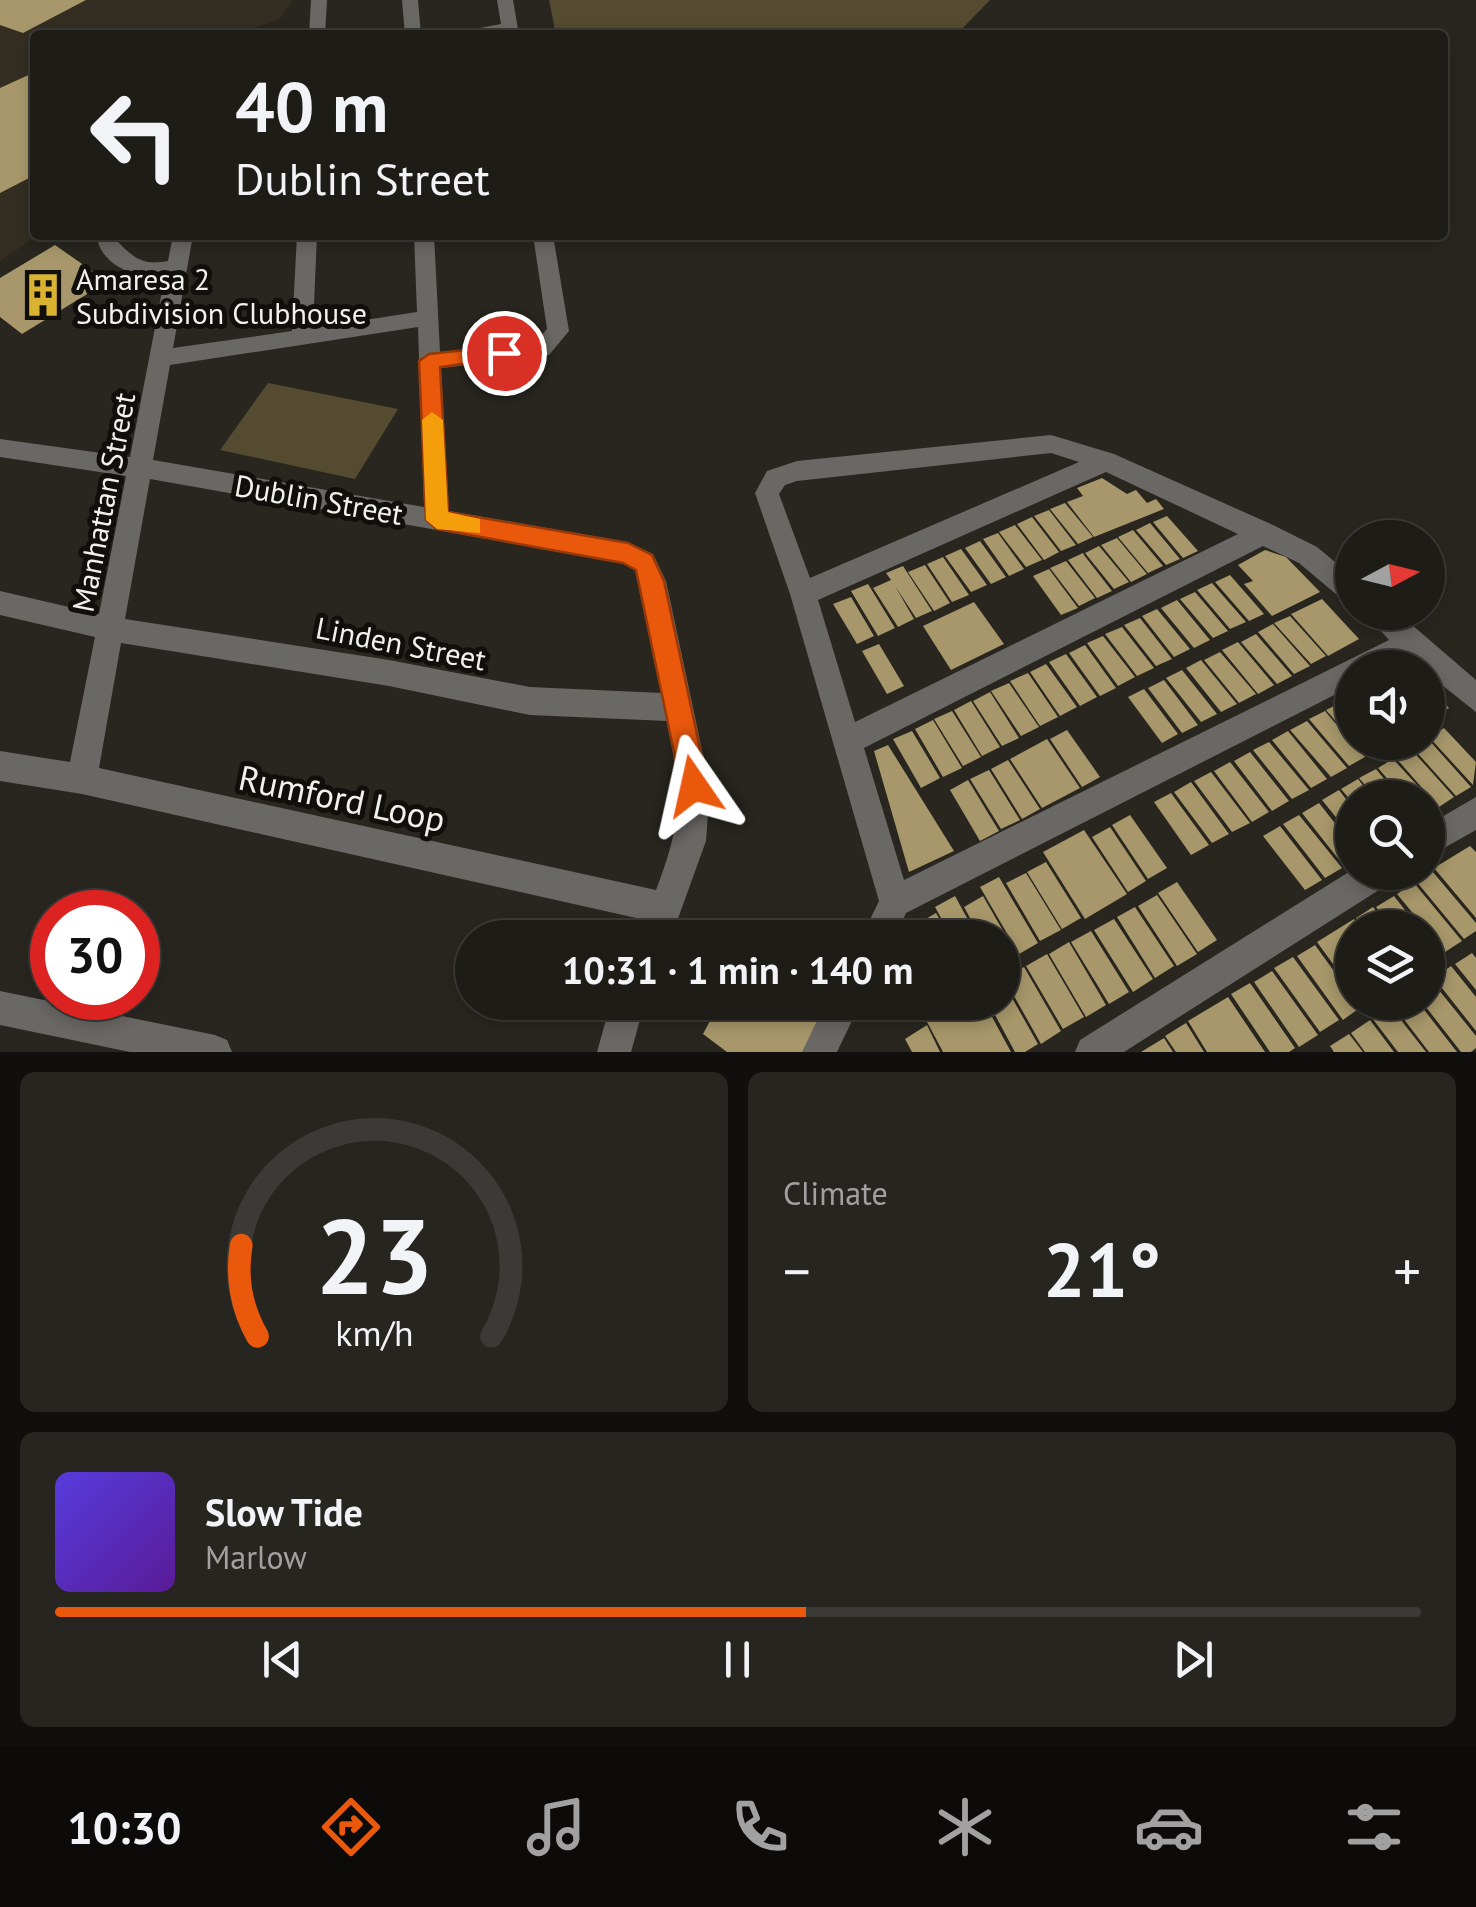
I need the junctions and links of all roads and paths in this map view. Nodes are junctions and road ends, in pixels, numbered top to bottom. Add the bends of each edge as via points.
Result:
1 (319, 0) edge
2 (410, 0) edge
3 (505, 0) edge
4 (317, 30) edge
5 (413, 30) edge
6 (511, 30) edge
7 (106, 240) edge
8 (182, 240) edge
9 (307, 240) edge
10 (424, 240) edge
11 (545, 240) edge
12 (177, 266) junction
13 (428, 318) junction
14 (302, 340) junction
15 (163, 358) junction
16 (429, 361) junction
17 (0, 448) edge
18 (1106, 461) junction
19 (141, 468) junction
20 (437, 520) junction
21 (1264, 533) junction
22 (1335, 578) edge
23 (804, 594) junction
24 (0, 604) edge
25 (112, 629) junction
26 (1398, 630) edge
27 (1412, 642) junction
28 (1396, 650) edge
29 (1335, 681) edge
30 (1476, 698) edge
31 (680, 708) junction
32 (847, 740) junction
33 (0, 766) edge
34 (82, 780) junction
35 (1476, 812) edge
36 (1445, 831) edge
37 (1350, 890) edge
38 (895, 902) junction
39 (667, 908) junction
40 (662, 920) edge
41 (886, 920) edge
42 (0, 1008) edge
43 (623, 1020) edge
44 (835, 1020) edge
45 (215, 1052) edge
46 (614, 1052) edge
47 (819, 1052) edge
48 (1092, 1052) edge

1 - 4 street
2 - 5 street
3 - 6 street
7 - 12 street via 134,270 145,274
8 - 12 street, Manhattan Street
9 - 14 street
10 - 13 street
11 - 16 street via 558,331 541,349
12 - 15 street, Manhattan Street
13 - 14 street
13 - 16 street
14 - 15 street
15 - 19 street, Manhattan Street
16 - 20 street
17 - 19 street, Dublin Street
18 - 21 street
18 - 23 street
18 - 23 street via 1051,444 776,478 767,493
19 - 20 street, Dublin Street
19 - 25 street, Manhattan Street
20 - 31 street, Dublin Street via 628,553 644,562
21 - 22 street
21 - 32 street
23 - 32 street
24 - 25 street, Linden Street
25 - 31 street, Linden Street via 530,701
25 - 34 street, Manhattan Street
26 - 27 street
27 - 28 street
27 - 30 street
29 - 38 street
31 - 39 street, Dublin Street via 694,805 691,841
32 - 38 street
33 - 34 street, Rumford Loop
34 - 39 street, Rumford Loop
35 - 36 street
37 - 48 street
38 - 41 street
39 - 40 street, Dublin Street
42 - 45 street
43 - 46 street
44 - 47 street

